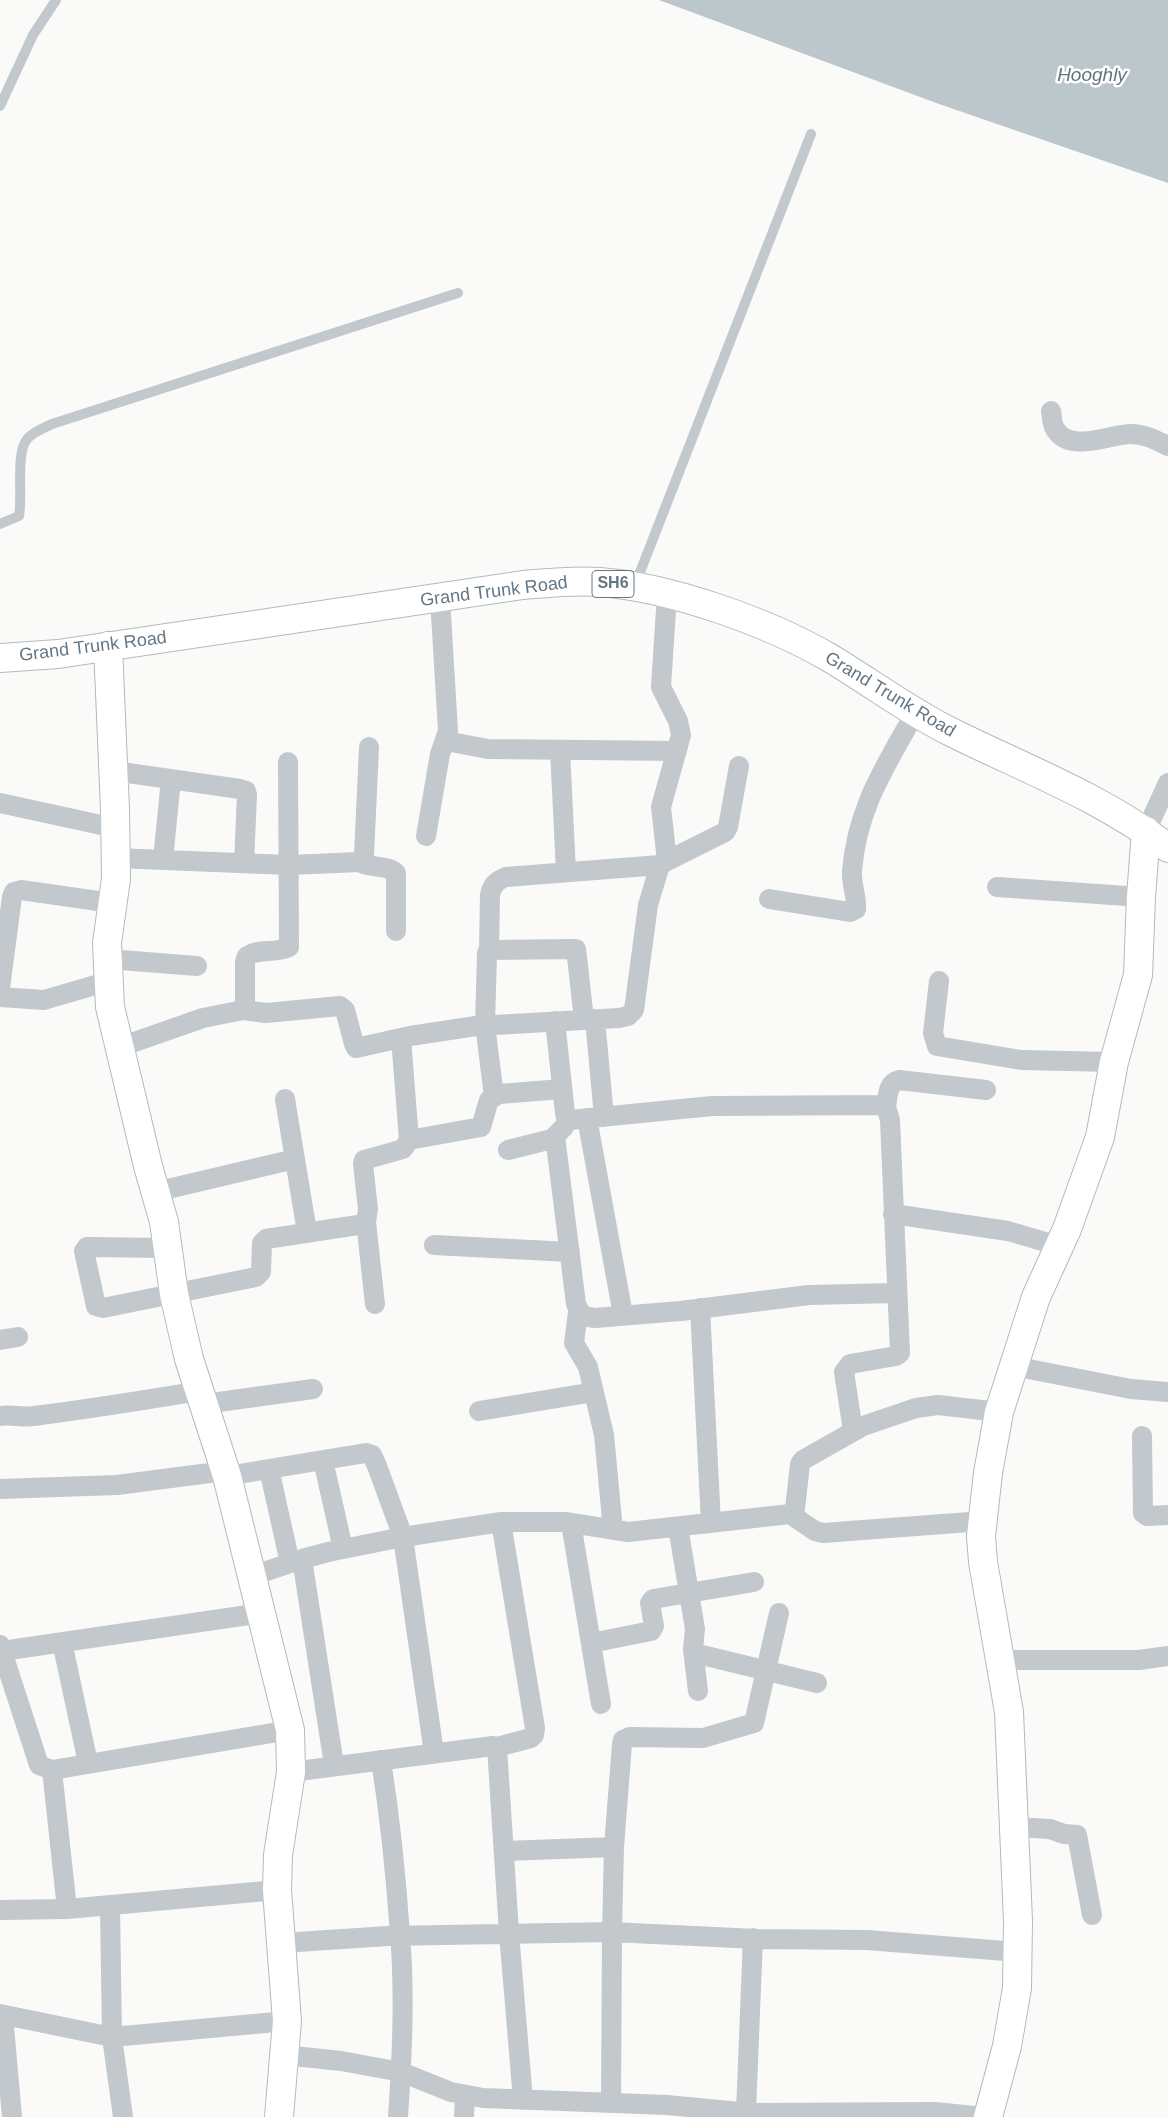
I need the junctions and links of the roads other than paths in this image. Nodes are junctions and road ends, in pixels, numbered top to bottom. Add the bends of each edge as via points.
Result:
1 (56, 0) edge
2 (0, 106) edge
3 (811, 134) dead end
4 (458, 293) dead end
5 (1051, 411) dead end
6 (1168, 446) edge
7 (0, 524) edge
8 (635, 586) junction
9 (667, 594) junction
10 (440, 598) junction
11 (108, 646) junction
12 (0, 658) edge
13 (915, 713) junction
14 (446, 741) junction
15 (369, 746) dead end
16 (560, 750) junction
17 (677, 750) junction
18 (288, 762) dead end
19 (739, 766) dead end
20 (114, 771) junction
21 (171, 779) junction
22 (1168, 783) edge
23 (0, 803) edge
24 (116, 828) junction
25 (1146, 831) junction
26 (426, 836) dead end
27 (1168, 848) edge
28 (115, 858) junction
29 (163, 860) junction
30 (360, 862) junction
31 (244, 863) junction
32 (663, 863) junction
33 (289, 865) junction
34 (566, 872) junction
35 (997, 887) dead end
36 (1140, 897) junction
37 (769, 899) dead end
38 (112, 903) junction
39 (396, 931) dead end
40 (490, 950) junction
41 (197, 966) dead end
42 (108, 970) junction
43 (939, 981) dead end
44 (0, 988) edge
45 (0, 997) edge
46 (243, 1010) junction
47 (590, 1019) junction
48 (555, 1021) junction
49 (485, 1025) junction
50 (401, 1038) junction
51 (120, 1047) junction
52 (1114, 1062) junction
53 (562, 1089) junction
54 (986, 1090) dead end
55 (494, 1096) junction
56 (285, 1099) dead end
57 (886, 1107) junction
58 (587, 1118) junction
59 (556, 1136) junction
60 (409, 1140) junction
61 (508, 1150) dead end
62 (295, 1159) junction
63 (155, 1192) junction
64 (893, 1214) junction
65 (366, 1222) junction
66 (307, 1232) junction
67 (434, 1245) dead end
68 (1058, 1246) junction
69 (168, 1248) junction
70 (570, 1252) junction
71 (897, 1293) junction
72 (174, 1294) junction
73 (376, 1304) dead end
74 (700, 1308) junction
75 (578, 1312) junction
76 (623, 1315) junction
77 (1013, 1366) junction
78 (312, 1389) dead end
79 (594, 1392) junction
80 (1168, 1392) edge
81 (202, 1397) junction
82 (479, 1411) dead end
83 (998, 1412) junction
84 (0, 1416) edge
85 (853, 1431) junction
86 (1142, 1436) dead end
87 (323, 1460) junction
88 (270, 1469) junction
89 (226, 1473) junction
90 (0, 1489) edge
91 (790, 1514) junction
92 (1168, 1515) edge
93 (983, 1521) junction
94 (501, 1522) junction
95 (571, 1522) junction
96 (711, 1523) junction
97 (678, 1527) junction
98 (613, 1530) junction
99 (403, 1536) junction
100 (343, 1549) junction
101 (296, 1561) junction
102 (252, 1576) junction
103 (754, 1582) dead end
104 (690, 1592) junction
105 (262, 1613) junction
106 (779, 1613) dead end
107 (62, 1642) junction
108 (591, 1643) junction
109 (1, 1648) edge
110 (694, 1653) junction
111 (1168, 1656) edge
112 (1001, 1660) junction
113 (767, 1670) junction
114 (818, 1683) dead end
115 (698, 1691) dead end
116 (601, 1704) dead end
117 (290, 1730) junction
118 (497, 1748) junction
119 (434, 1753) junction
120 (381, 1760) junction
121 (88, 1764) junction
122 (334, 1765) junction
123 (52, 1770) junction
124 (291, 1772) junction
125 (1014, 1827) junction
126 (614, 1847) junction
127 (505, 1851) junction
128 (277, 1890) junction
129 (110, 1906) junction
130 (67, 1909) junction
131 (0, 1910) edge
132 (1092, 1915) dead end
133 (612, 1932) junction
134 (509, 1933) junction
135 (400, 1936) junction
136 (752, 1938) junction
137 (282, 1943) junction
138 (1018, 1952) junction
139 (1, 2014) edge
140 (287, 2022) junction
141 (112, 2037) junction
142 (284, 2055) junction
143 (400, 2072) junction
144 (465, 2096) junction
145 (523, 2100) junction
146 (612, 2103) junction
147 (571, 2109) edge
148 (683, 2112) edge
149 (749, 2114) edge
150 (867, 2114) edge
151 (12, 2117) edge
152 (124, 2117) edge
153 (279, 2117) edge
154 (398, 2117) edge
155 (464, 2117) edge
156 (986, 2117) edge

1 - 2 lane via 33,36
3 - 8 lane
4 - 7 lane via 36,432 21,450 19,516
5 - 6 street via 1054,426 1060,434 1074,440 1088,442 1138,434
8 - 9 street, Grand Trunk Road / SH6
8 - 10 street, Grand Trunk Road / SH6 via 597,582 523,585
9 - 13 street, Grand Trunk Road / SH6 via 734,615 797,641 830,658
9 - 17 street via 660,687 680,728
10 - 11 street, Grand Trunk Road / SH6
10 - 14 street
11 - 12 street, Grand Trunk Road / SH6
11 - 20 street
13 - 25 street, Grand Trunk Road / SH6 via 1092,799
13 - 37 street via 881,773 859,825 852,872 856,909 850,912
14 - 16 street via 488,749
14 - 26 street via 440,754
15 - 30 street via 364,856
16 - 17 street
16 - 34 street
17 - 32 street via 661,807
18 - 33 street
19 - 32 street via 726,832
20 - 21 street
20 - 24 street
21 - 29 street
21 - 31 street via 246,791
22 - 25 street
23 - 24 street
24 - 28 street
25 - 27 street, Grand Trunk Road / SH6
25 - 36 street
28 - 29 street
28 - 38 street
29 - 31 street
30 - 33 street
30 - 39 street via 396,873
31 - 33 street
32 - 34 street
32 - 47 street via 648,905 634,1010 619,1018
33 - 46 street via 290,944 284,949 253,952 247,956
34 - 40 street via 506,877 497,881 490,895
35 - 36 street
36 - 52 street via 1138,975
38 - 42 street via 107,943
38 - 44 street via 21,890 14,892
40 - 47 street via 576,948
40 - 49 street via 487,952
41 - 42 street
42 - 45 street via 44,1000
42 - 51 street via 110,1007
43 - 52 street via 933,1033 937,1046 1020,1060
46 - 50 street via 266,1013 340,1006 356,1048
46 - 51 street via 203,1018
47 - 48 street
47 - 58 street
48 - 49 street
48 - 53 street
49 - 50 street
49 - 55 street
50 - 60 street
51 - 63 street
52 - 68 street via 1100,1137
53 - 55 street
53 - 58 street via 566,1118
54 - 57 street via 899,1080 890,1086
55 - 60 street via 489,1100 481,1127
56 - 62 street
57 - 58 street via 712,1106
57 - 64 street via 890,1120
58 - 59 street
58 - 76 street
59 - 61 street
59 - 70 street
60 - 65 street via 403,1148 364,1160
62 - 63 street
62 - 66 street
63 - 69 street
64 - 68 street via 1008,1231
64 - 71 street
65 - 66 street
65 - 73 street
66 - 72 street via 270,1237 263,1241 261,1272 256,1277
67 - 70 street
68 - 77 street via 1036,1296
69 - 72 street
69 - 72 street via 89,1246 84,1251 98,1308
70 - 75 street
71 - 74 street via 809,1295
71 - 85 street via 900,1354 850,1364 844,1372
72 - 81 street via 189,1359
74 - 76 street
74 - 96 street
75 - 76 street via 588,1318
75 - 79 street via 574,1343 588,1367
77 - 80 street via 1131,1389
77 - 83 street
78 - 81 street
79 - 82 street
79 - 98 street via 606,1449
81 - 84 street via 30,1417
81 - 89 street
83 - 85 street via 926,1406
83 - 93 street
85 - 91 street via 806,1457 800,1464 795,1509
86 - 92 street via 1143,1513 1147,1516
87 - 88 street
87 - 99 street via 366,1453 372,1455
87 - 100 street
88 - 89 street
88 - 101 street
89 - 90 street via 116,1485
89 - 102 street
91 - 93 street via 822,1533
91 - 96 street
93 - 112 street via 986,1588
94 - 95 street
94 - 99 street
94 - 118 street via 535,1728 531,1738
95 - 98 street
95 - 108 street
96 - 97 street
97 - 98 street via 628,1532
97 - 104 street
99 - 100 street
99 - 119 street
100 - 101 street
101 - 102 street
101 - 122 street
102 - 105 street
103 - 104 street
104 - 108 street via 651,1601 654,1626 651,1631
104 - 110 street via 695,1629
105 - 107 street
105 - 117 street
106 - 113 street
107 - 109 street
107 - 121 street
108 - 116 street
109 - 123 street via 39,1765
110 - 113 street
110 - 115 street
111 - 112 street via 1139,1660
112 - 125 street via 1009,1712
113 - 114 street
113 - 126 street via 756,1719 751,1724 703,1738 630,1737 623,1740
117 - 121 street
117 - 124 street
118 - 119 street
118 - 127 street
119 - 120 street
120 - 122 street
120 - 135 street
121 - 123 street
122 - 124 street
123 - 130 street
124 - 128 street via 278,1855
125 - 132 street via 1050,1829 1077,1835
125 - 138 street
126 - 127 street
126 - 133 street
127 - 134 street
128 - 129 street
128 - 137 street
129 - 130 street
129 - 141 street
130 - 131 street
133 - 134 street
133 - 136 street
133 - 146 street
134 - 135 street
134 - 145 street
135 - 137 street
135 - 143 street
136 - 138 street via 866,1940
136 - 149 street
137 - 140 street
138 - 156 street via 1007,2046
139 - 141 street
139 - 151 street
140 - 141 street
140 - 142 street
141 - 152 street
142 - 143 street
142 - 153 street
143 - 144 street
143 - 154 street
144 - 145 street
144 - 155 street
145 - 147 street
146 - 147 street
146 - 148 street
148 - 149 street
149 - 150 street
150 - 156 street via 935,2112

